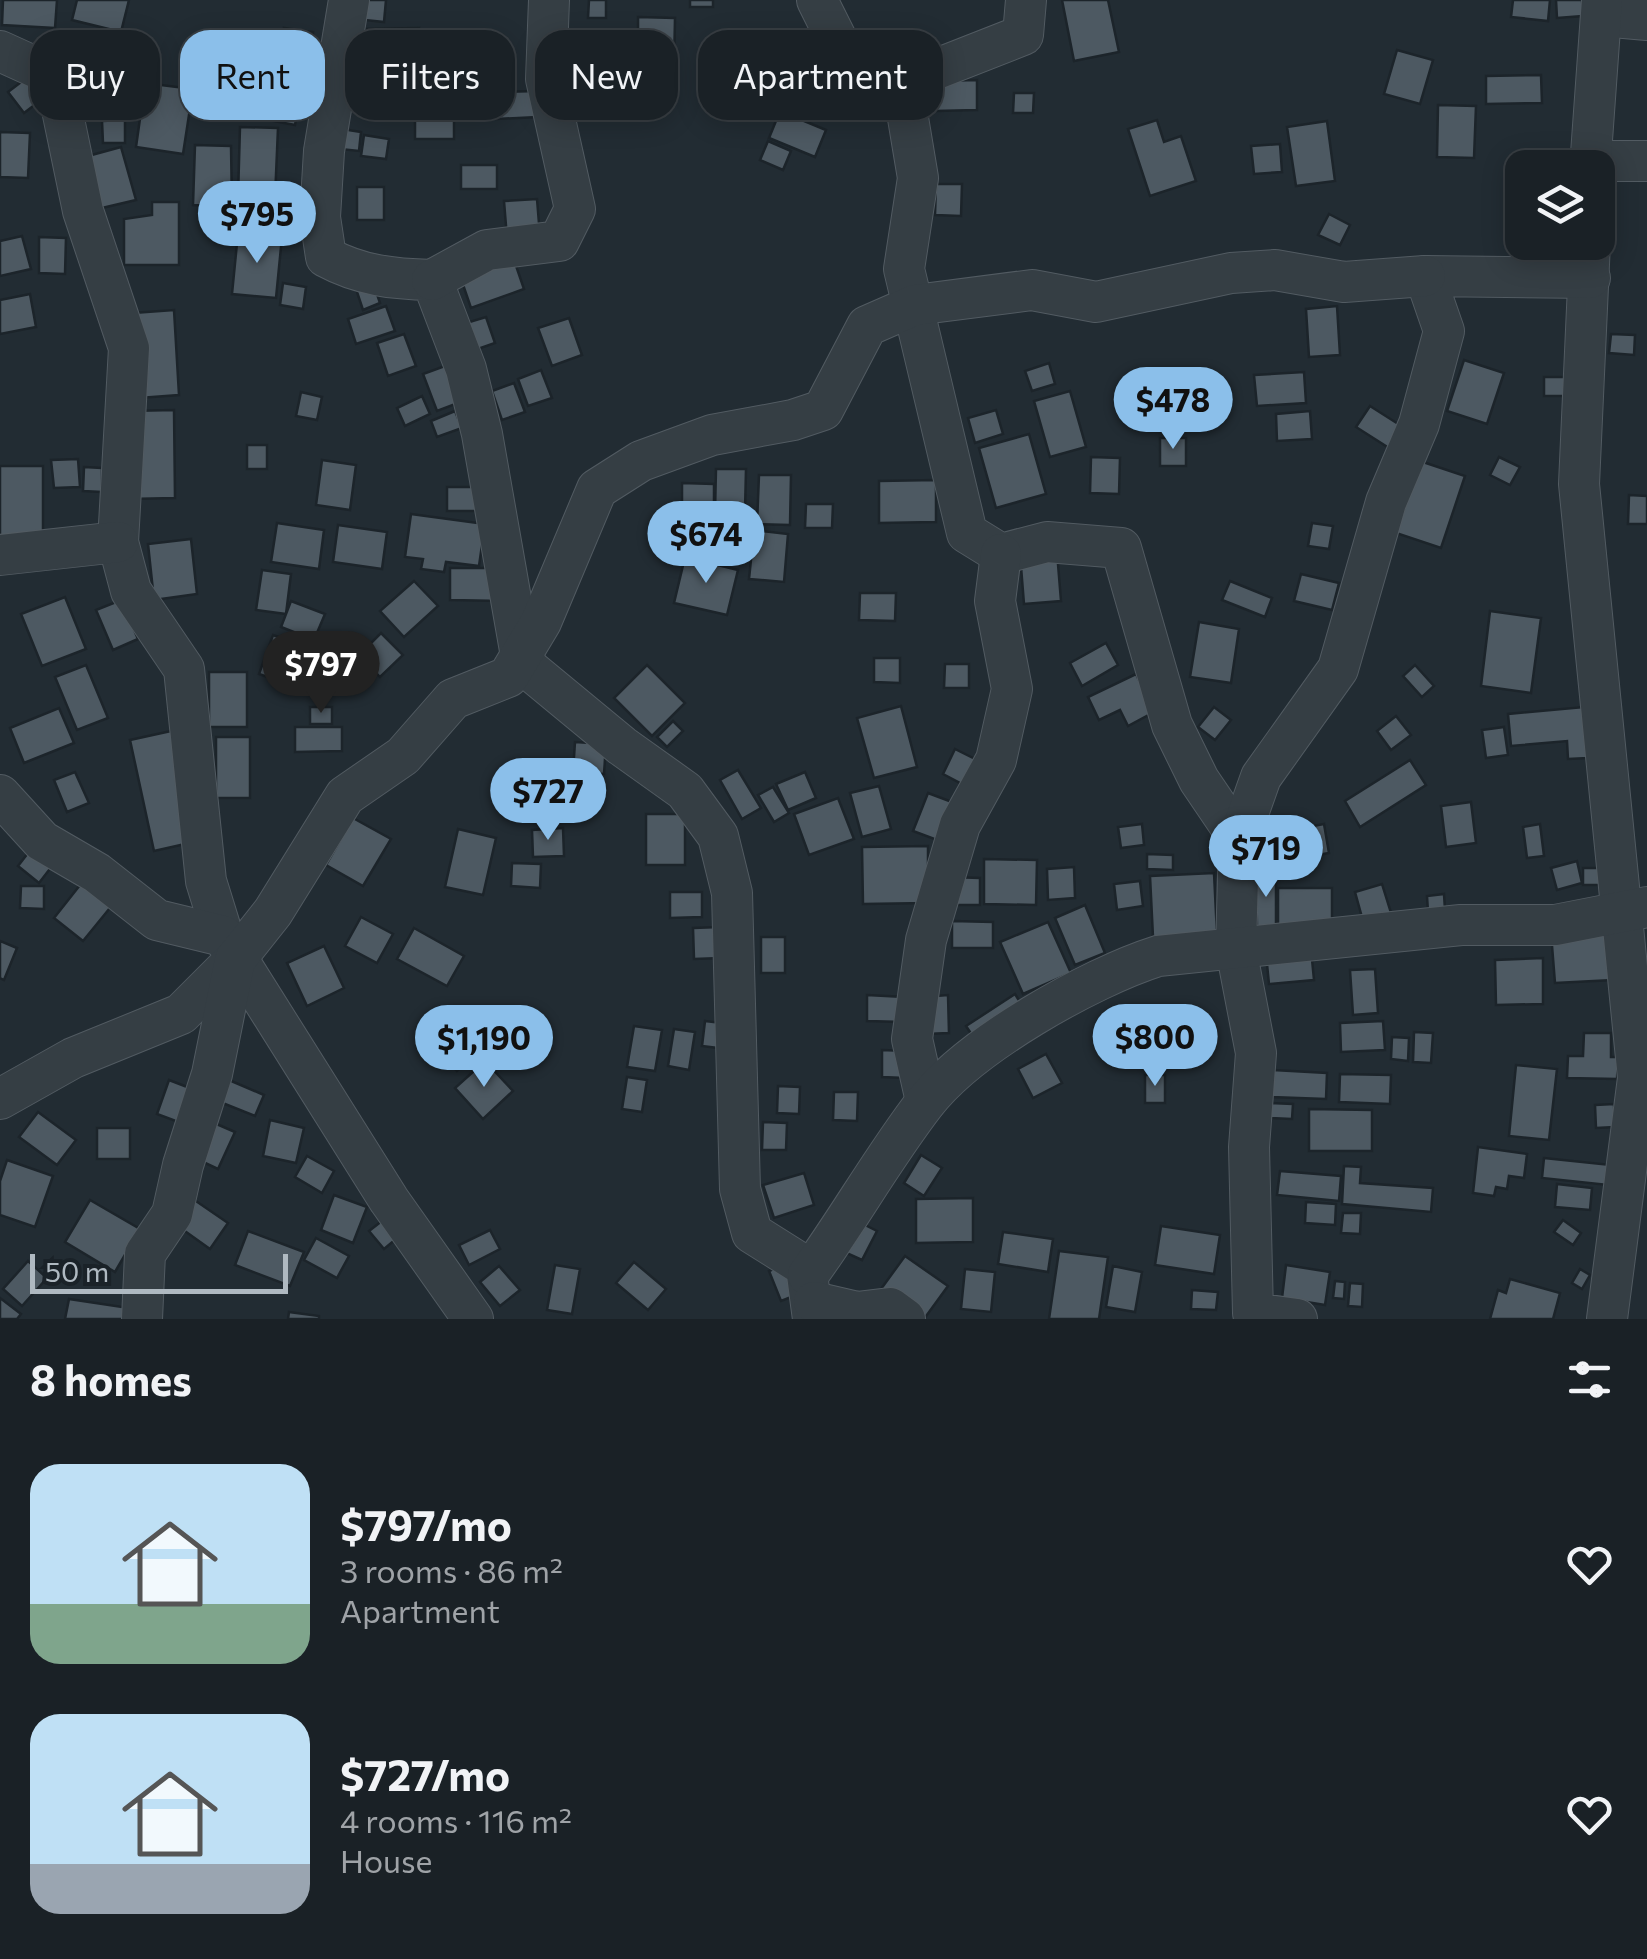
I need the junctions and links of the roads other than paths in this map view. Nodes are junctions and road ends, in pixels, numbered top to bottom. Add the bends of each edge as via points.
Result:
1 (350, 0) edge
2 (550, 0) edge
3 (817, 0) edge
4 (1026, 0) edge
5 (1602, 8) edge
6 (1647, 20) edge
7 (833, 30) edge
8 (0, 51) edge
9 (943, 66) edge
10 (908, 120) edge
11 (1591, 150) edge
12 (1647, 161) edge
13 (1615, 163) edge
14 (1590, 260) edge
15 (1425, 276) junction
16 (432, 280) junction
17 (915, 304) junction
18 (118, 542) junction
19 (0, 554) edge
20 (1001, 554) junction
21 (521, 656) junction
22 (0, 795) edge
23 (1240, 839) junction
24 (1635, 910) edge
25 (229, 948) junction
26 (1236, 949) junction
27 (1642, 1077) edge
28 (0, 1098) edge
29 (926, 1101) junction
30 (812, 1299) edge
31 (142, 1319) edge
32 (473, 1319) edge
33 (906, 1319) edge
34 (1297, 1319) edge
35 (1607, 1319) edge

1 - 16 street via 324,151 320,217 326,257 394,280
2 - 16 street via 546,79 574,209 559,241 487,250
3 - 7 street
4 - 9 street via 1023,35
5 - 6 street
5 - 11 street
8 - 18 street via 55,76 84,211 129,348
10 - 17 street via 918,178 904,268
12 - 13 street
14 - 15 street
14 - 24 street via 1579,484
15 - 17 street via 1344,282 1275,270 1096,302 1032,290
15 - 23 street via 1444,331 1419,424 1386,502 1338,668 1260,777
16 - 21 street via 482,434
17 - 20 street via 967,533
17 - 21 street via 868,326 823,410 712,435 641,461 597,489
18 - 19 street
18 - 25 street via 131,591 184,669 206,881
20 - 23 street via 1048,542 1121,548 1172,725
20 - 29 street via 995,601 1012,688 996,760 960,826 926,940 912,1040
21 - 25 street via 508,676 452,699 403,756 345,796 272,912
21 - 30 street via 622,746 685,791 718,836 732,893 740,1190 752,1234 806,1267
22 - 25 street via 42,841 157,920
23 - 26 street
24 - 26 street via 1554,925 1460,925
24 - 27 street
25 - 28 street via 182,1014 72,1058
25 - 31 street via 212,1074 172,1214 145,1254
25 - 32 street
26 - 29 street via 1158,956 1117,969 966,1064
26 - 34 street via 1256,1053 1248,1147 1253,1313
27 - 35 street
29 - 30 street
30 - 33 street via 856,1312 890,1308

